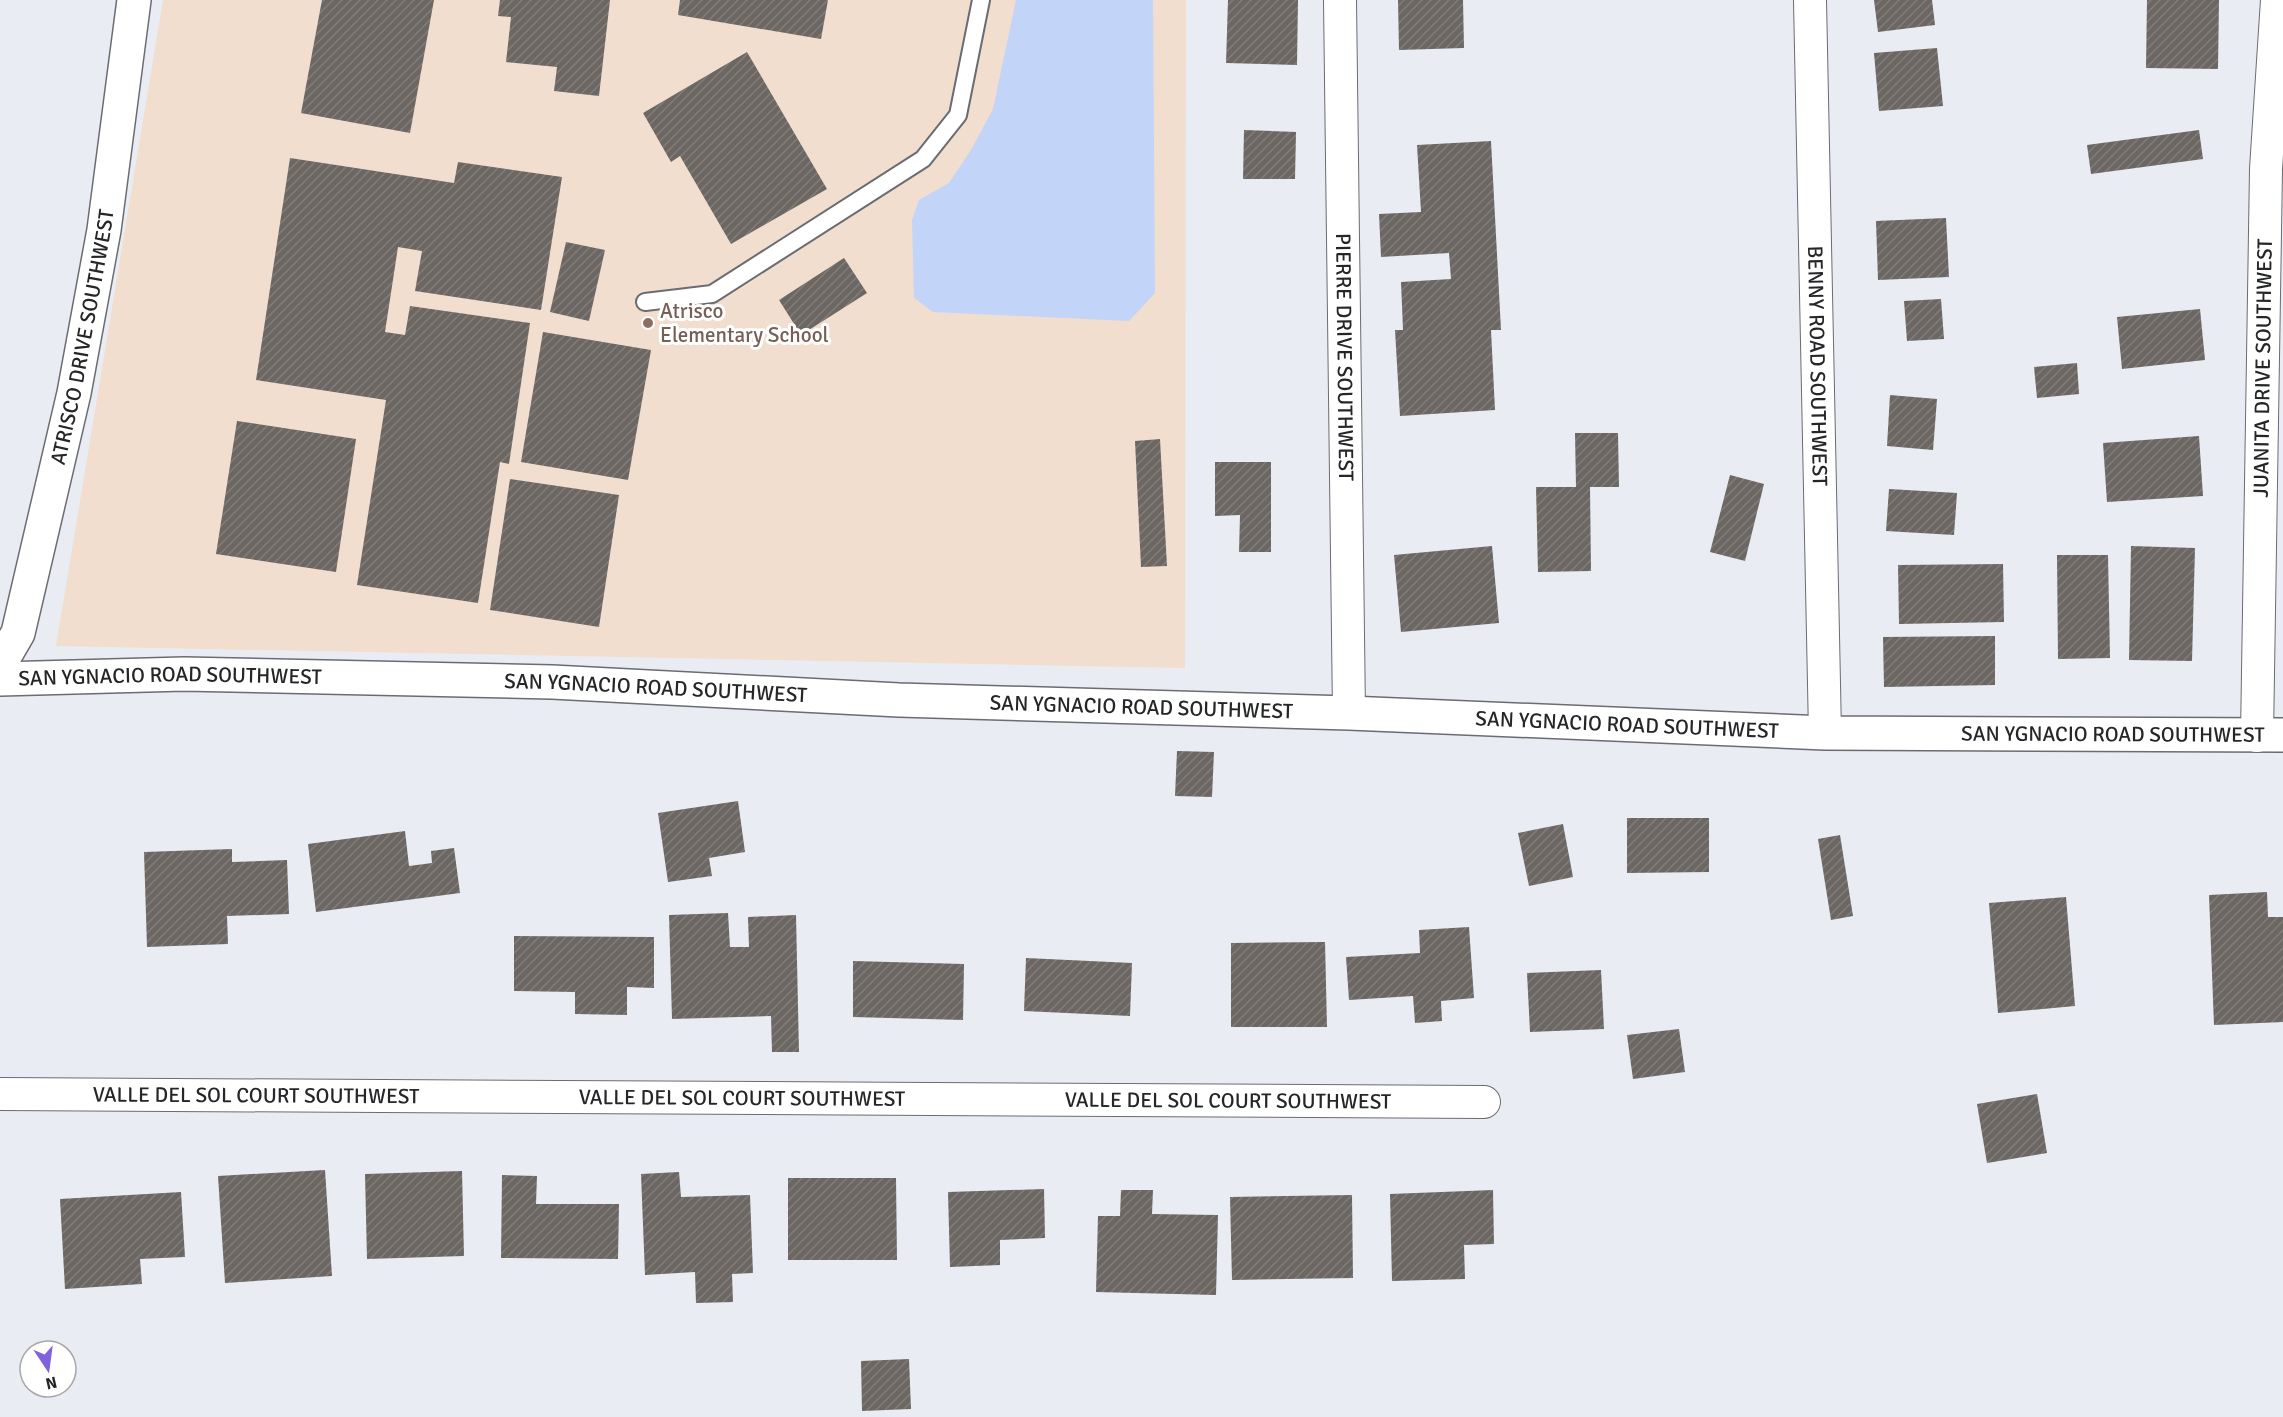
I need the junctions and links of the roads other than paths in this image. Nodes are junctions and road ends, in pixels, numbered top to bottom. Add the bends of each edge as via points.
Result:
1 (134, 0) edge
2 (981, 0) edge
3 (1340, 0) edge
4 (1810, 0) edge
5 (2277, 0) edge
6 (645, 302) dead end
7 (0, 664) edge
8 (0, 679) edge
9 (1349, 713) junction
10 (1825, 733) junction
11 (2270, 736) edge
12 (0, 1094) edge
13 (1484, 1102) dead end

1 - 7 street, ATRISCO DRIVE SOUTHWEST via 104,230 74,393 18,633
2 - 6 lane via 958,115 923,159 712,294
3 - 9 street, PIERRE DRIVE SOUTHWEST
4 - 10 street, BENNY ROAD SOUTHWEST
5 - 11 street, JUANITA DRIVE SOUTHWEST via 2266,169
8 - 9 street, SAN YGNACIO ROAD SOUTHWEST via 184,674 493,681 911,700
9 - 10 street, SAN YGNACIO ROAD SOUTHWEST
10 - 11 street, SAN YGNACIO ROAD SOUTHWEST
12 - 13 street, VALLE DEL SOL COURT SOUTHWEST

